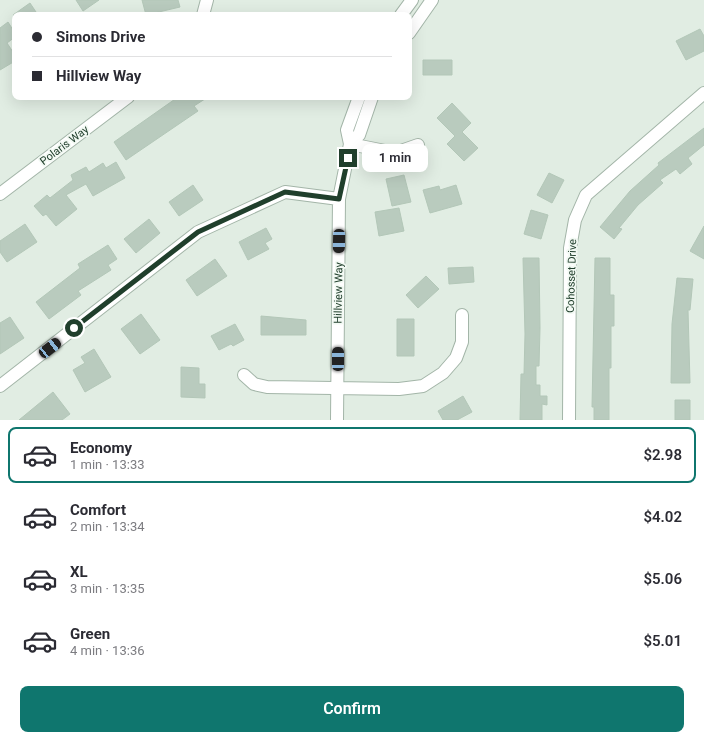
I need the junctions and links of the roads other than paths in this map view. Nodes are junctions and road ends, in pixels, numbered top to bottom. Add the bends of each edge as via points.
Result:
1 (207, 0) edge
2 (412, 0) edge
3 (432, 0) edge
4 (204, 12) edge
5 (403, 12) edge
6 (412, 29) edge
7 (704, 93) edge
8 (124, 100) edge
9 (358, 100) edge
10 (371, 100) edge
11 (350, 144) junction
12 (418, 145) dead end
13 (0, 194) edge
14 (339, 199) junction
15 (462, 315) dead end
16 (244, 375) dead end
17 (0, 386) edge
18 (337, 389) junction
19 (337, 420) edge
20 (569, 420) edge

1 - 4 street
2 - 5 street
3 - 6 street
7 - 20 street, Cohosset Drive via 586,195 575,220 570,248
8 - 13 street, Polaris Way
9 - 11 street, Hillview Way via 347,130
10 - 11 street, Hillview Way via 359,135
11 - 12 street via 395,153
11 - 14 street, Hillview Way
14 - 17 street via 285,192 198,232
14 - 18 street, Hillview Way
15 - 18 street via 462,342 456,358 443,373 423,386 399,389
16 - 18 street via 254,384 267,387
18 - 19 street, Hillview Way

